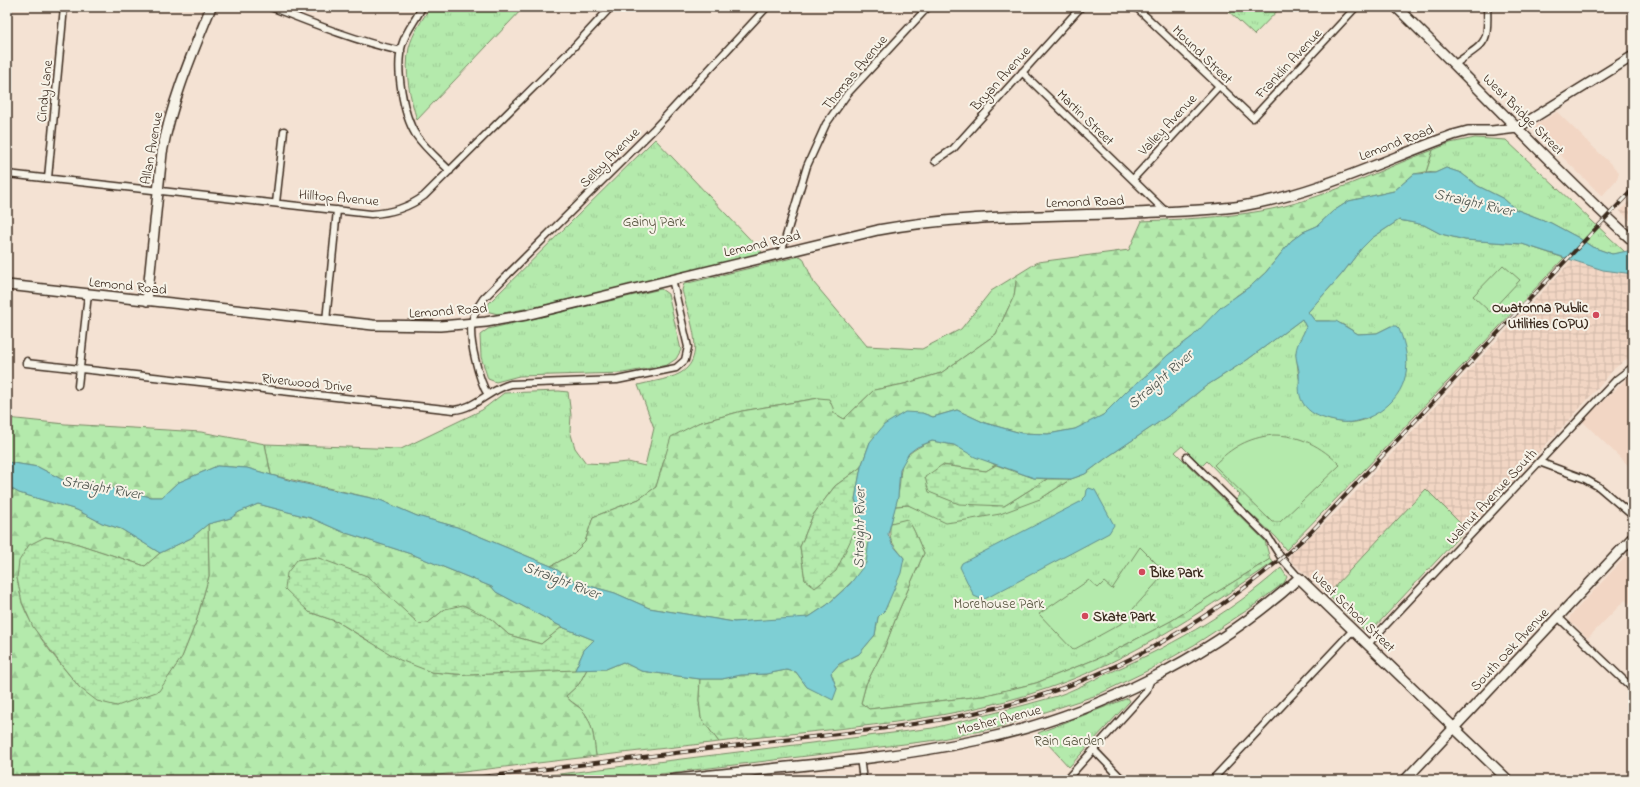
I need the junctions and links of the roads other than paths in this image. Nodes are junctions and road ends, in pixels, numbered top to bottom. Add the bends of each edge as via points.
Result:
1 (64, 7) edge
2 (211, 7) edge
3 (271, 7) edge
4 (422, 7) edge
5 (610, 7) edge
6 (767, 7) edge
7 (928, 7) edge
8 (1081, 7) edge
9 (1136, 7) edge
10 (1356, 7) edge
11 (1396, 7) edge
12 (1487, 7) edge
13 (401, 51) junction
14 (1633, 56) edge
15 (1455, 64) junction
16 (1022, 72) junction
17 (1219, 86) junction
18 (1253, 118) joint
19 (1517, 128) junction
20 (284, 131) dead end
21 (935, 161) dead end
22 (450, 171) junction
23 (7, 174) edge
24 (48, 178) junction
25 (1133, 179) junction
26 (158, 190) junction
27 (276, 203) junction
28 (337, 210) junction
29 (1166, 212) junction
30 (1633, 241) edge
31 (782, 253) junction
32 (672, 279) junction
33 (7, 286) edge
34 (88, 294) junction
35 (147, 301) junction
36 (326, 320) junction
37 (471, 324) junction
38 (27, 361) dead end
39 (1633, 366) edge
40 (80, 369) junction
41 (78, 386) dead end
42 (488, 395) junction
43 (1187, 457) dead end
44 (1539, 462) junction
45 (1633, 516) edge
46 (1633, 537) edge
47 (1299, 578) junction
48 (1558, 617) junction
49 (1353, 630) junction
50 (1368, 644) junction
51 (1151, 679) junction
52 (1633, 688) edge
53 (1454, 728) junction
54 (1094, 750) junction
55 (860, 758) junction
56 (668, 780) edge
57 (863, 780) edge
58 (1066, 780) edge
59 (1123, 780) edge
60 (1212, 780) edge
61 (1405, 780) edge
62 (1508, 780) edge

1 - 24 street, Cindy Lane
2 - 26 street, Allan Avenue via 169,118
3 - 13 street via 345,36
4 - 13 street via 407,32
5 - 22 street, Hilltop Avenue via 570,51
6 - 37 street, Selby Avenue via 653,130 483,299
7 - 31 street, Thomas Avenue via 848,93 826,124 807,166
8 - 16 street, Bryan Avenue
9 - 17 street, Mound Street
10 - 18 street, Franklin Avenue
11 - 15 street, West Bridge Street
12 - 15 street via 1488,30 1484,41
13 - 22 street via 400,76 410,123 423,144
14 - 19 street
15 - 19 street, West Bridge Street
16 - 21 street, Bryan Avenue via 953,149
16 - 25 street, Martin Street
17 - 18 street, Mound Street
17 - 25 street, Valley Avenue
19 - 29 street, Lemond Road via 1468,131 1453,135 1317,187 1283,197 1214,209
19 - 30 street, West Bridge Street
20 - 27 street
22 - 28 street, Hilltop Avenue via 420,199 396,211 371,214
23 - 24 street, Hilltop Avenue
24 - 26 street, Hilltop Avenue
25 - 29 street, Martin Street
26 - 27 street, Hilltop Avenue
26 - 35 street, Allan Avenue
27 - 28 street, Hilltop Avenue
28 - 36 street
29 - 31 street, Lemond Road via 947,220 878,230
31 - 32 street, Lemond Road
32 - 37 street, Lemond Road via 526,315
32 - 42 street, Riverwood Drive via 688,346 684,360 676,368 617,380 511,384
33 - 34 street, Lemond Road
34 - 35 street, Lemond Road
34 - 40 street
35 - 36 street, Lemond Road
36 - 37 street, Lemond Road via 407,327
37 - 42 street via 476,367
38 - 40 street, Riverwood Drive via 26,363
39 - 44 street, Walnut Avenue South via 1617,379
40 - 41 street
40 - 42 street, Riverwood Drive via 454,410 471,406
43 - 47 street, West School Street via 1268,537 1282,559
44 - 45 street via 1599,487
44 - 50 street, Walnut Avenue South
46 - 48 street, South Oak Avenue
47 - 49 street, West School Street
47 - 51 street, Mosher Avenue via 1240,624
48 - 52 street
48 - 53 street, South Oak Avenue
49 - 50 street, West School Street
49 - 60 street
50 - 53 street, West School Street
51 - 54 street via 1146,692
51 - 55 street, Mosher Avenue via 1062,717 1013,732 948,746
53 - 61 street, South Oak Avenue
53 - 62 street, West School Street
54 - 58 street
54 - 59 street
55 - 56 street, Mosher Avenue
55 - 57 street

